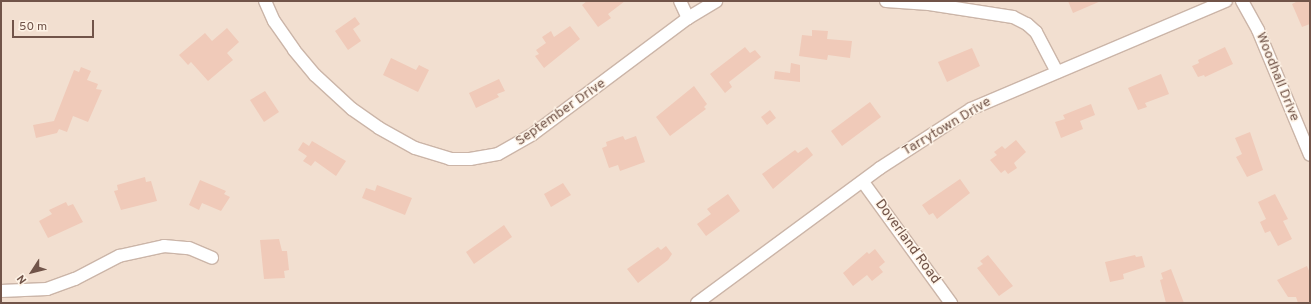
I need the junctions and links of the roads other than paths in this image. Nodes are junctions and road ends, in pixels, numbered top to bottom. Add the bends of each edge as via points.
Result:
1 (265, 1) edge
2 (680, 1) edge
3 (716, 1) edge
4 (886, 1) edge
5 (1226, 1) edge
6 (1242, 1) edge
7 (688, 18) junction
8 (1057, 72) junction
9 (1310, 155) edge
10 (863, 182) junction
11 (212, 258) dead end
12 (1, 291) edge
13 (697, 303) edge
14 (951, 303) edge

1 - 7 street, September Drive via 274,21 294,50 328,89 379,128 415,148 450,159 488,157 512,148 647,51
2 - 7 street
3 - 7 street, September Drive
4 - 8 street via 929,4 1013,16 1036,32
5 - 8 street, Tarrytown Drive
6 - 9 street, Woodhall Drive via 1258,30
8 - 10 street, Tarrytown Drive via 971,109
10 - 13 street, Tarrytown Drive
10 - 14 street, Doverland Road
11 - 12 street via 189,248 164,246 119,256 75,279 47,288

